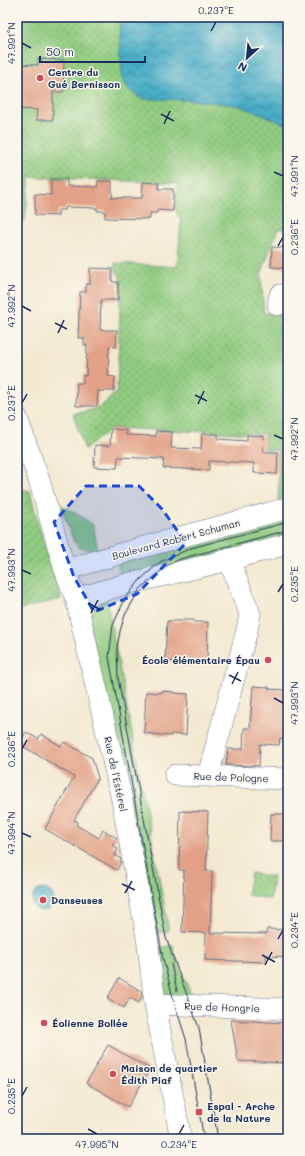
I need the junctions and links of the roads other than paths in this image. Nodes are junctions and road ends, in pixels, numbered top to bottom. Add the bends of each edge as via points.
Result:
1 (17, 418) edge
2 (288, 508) edge
3 (288, 544) edge
4 (229, 560) junction
5 (65, 570) junction
6 (76, 599) junction
7 (174, 775) dead end
8 (208, 776) junction
9 (288, 779) edge
10 (155, 1004) junction
11 (288, 1009) edge
12 (181, 1139) edge

1 - 5 street, Rue de l'Estérel via 39,480
2 - 5 street, Boulevard Robert Schuman
3 - 4 street
4 - 6 street via 126,584
4 - 8 street via 250,614
5 - 6 street, Rue de l'Estérel
6 - 10 street, Rue de l'Estérel via 122,800 147,936
7 - 8 street, Rue de Pologne
8 - 9 street, Rue de Pologne
10 - 11 street, Rue de Hongrie
10 - 12 street, Rue de l'Estérel

